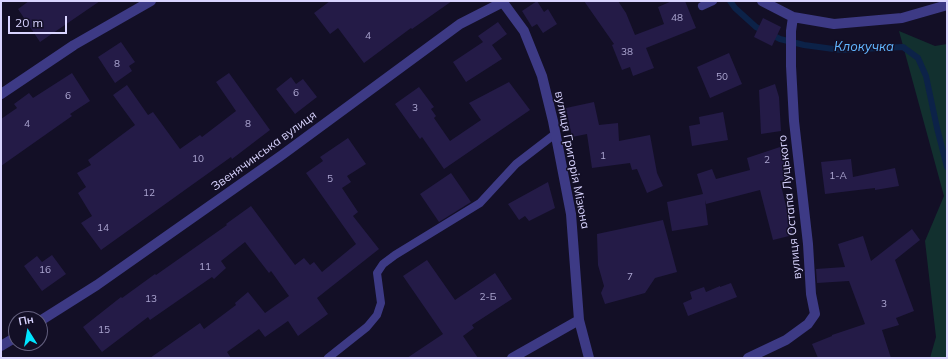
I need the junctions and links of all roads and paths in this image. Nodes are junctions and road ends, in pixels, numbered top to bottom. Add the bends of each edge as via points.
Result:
1 (150, 1) edge
2 (503, 1) edge
3 (713, 1) edge
4 (762, 1) edge
5 (947, 5) edge
6 (702, 6) dead end
7 (793, 17) junction
8 (1, 94) edge
9 (555, 134) junction
10 (48, 316) edge
11 (579, 320) junction
12 (328, 358) edge
13 (512, 358) edge
14 (589, 358) edge
15 (748, 358) edge

1 - 8 street via 74,45
2 - 9 street, вулиця Григорія Мізюна via 524,32 542,76
2 - 10 street, Звенячинська вулиця via 460,24 282,155 97,285
3 - 6 lane
4 - 7 street
5 - 7 street via 902,18 834,24
7 - 15 street, вулиця Остапа Луцького via 791,66 794,121 815,314 808,324 786,340
9 - 11 street, вулиця Григорія Мізюна via 571,214
9 - 12 lane via 516,164 480,203 383,264 377,273 381,303 377,315
11 - 13 street
11 - 14 street, вулиця Григорія Мізюна

